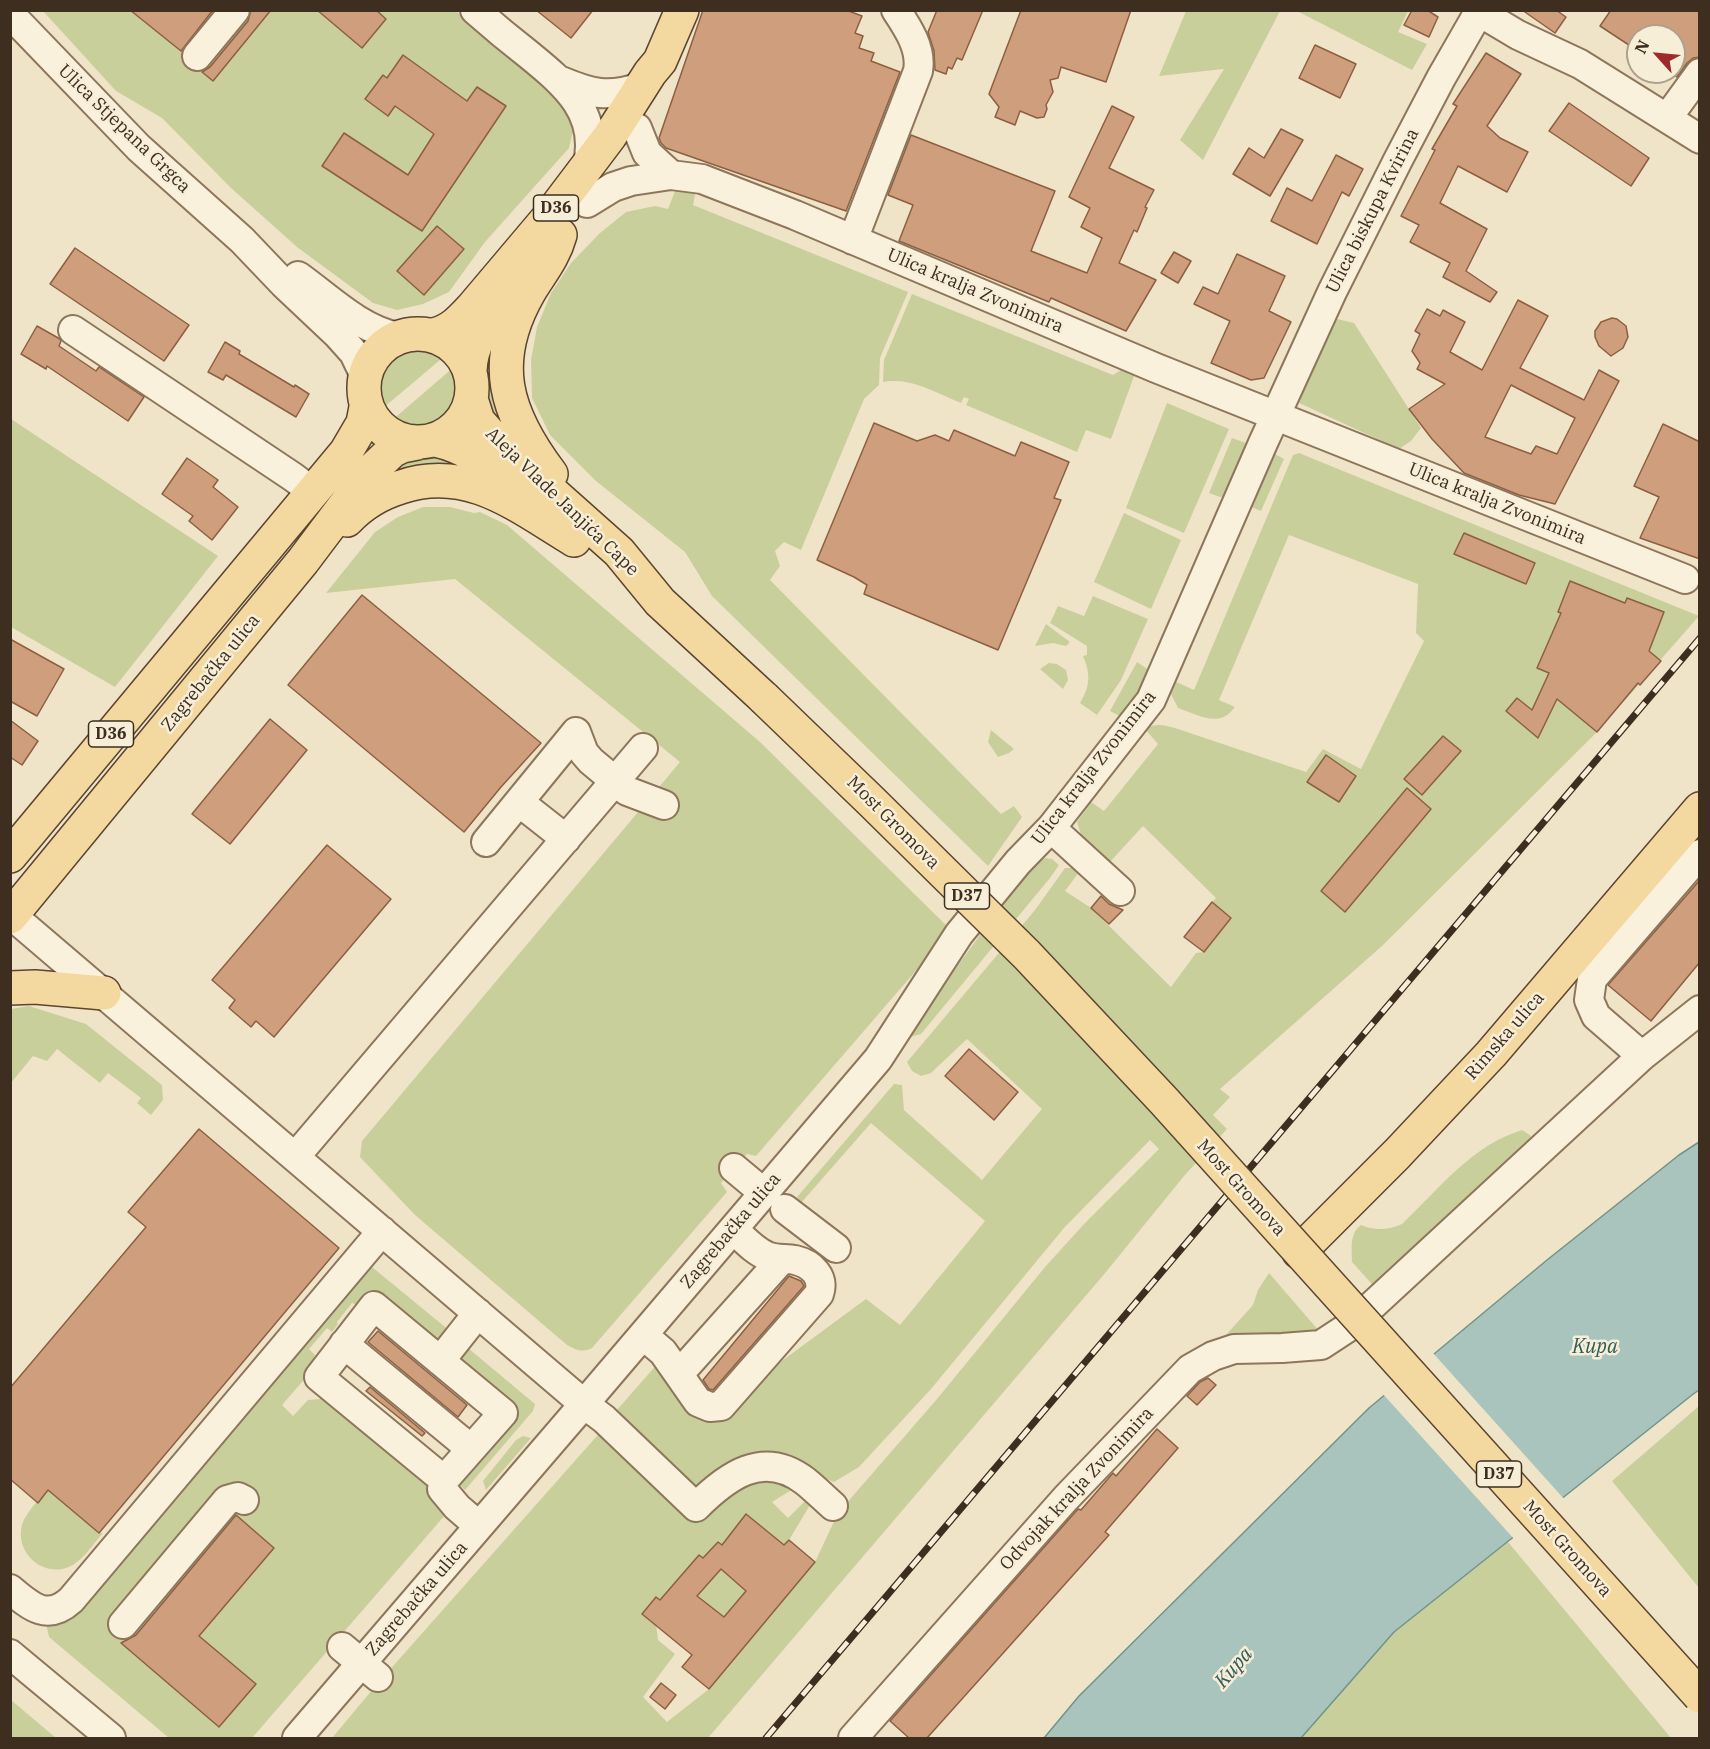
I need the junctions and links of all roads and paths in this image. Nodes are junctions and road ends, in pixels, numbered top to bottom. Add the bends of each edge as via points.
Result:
1 (235, 10) edge
2 (475, 10) edge
3 (682, 10) edge
4 (1478, 11) edge
5 (895, 12) edge
6 (10, 14) edge
7 (197, 56) dead end
8 (660, 61) junction
9 (1700, 73) edge
10 (561, 81) junction
11 (641, 87) junction
12 (1668, 117) junction
13 (637, 128) junction
14 (1700, 139) edge
15 (587, 168) junction
16 (671, 175) junction
17 (587, 203) junction
18 (560, 235) junction
19 (243, 240) junction
20 (853, 240) junction
21 (73, 330) dead end
22 (433, 335) junction
23 (398, 337) junction
24 (470, 385) junction
25 (366, 391) junction
26 (1276, 416) junction
27 (426, 441) junction
28 (314, 492) junction
29 (574, 526) junction
30 (303, 561) junction
31 (1685, 579) dead end
32 (764, 698) joint
33 (643, 748) dead end
34 (615, 781) junction
35 (519, 802) junction
36 (664, 805) dead end
37 (1700, 809) edge
38 (1051, 828) junction
39 (566, 839) junction
40 (486, 842) dead end
41 (1700, 854) edge
42 (10, 856) edge
43 (1120, 891) dead end
44 (11, 916) edge
45 (10, 988) edge
46 (104, 993) junction
47 (1700, 1010) edge
48 (1642, 1056) junction
49 (878, 1059) joint
50 (295, 1158) junction
51 (735, 1168) dead end
52 (775, 1201) junction
53 (733, 1229) junction
54 (382, 1231) junction
55 (836, 1248) dead end
56 (1299, 1252) junction
57 (782, 1259) junction
58 (478, 1313) junction
59 (643, 1335) junction
60 (344, 1344) junction
61 (440, 1361) junction
62 (679, 1374) junction
63 (594, 1411) junction
64 (471, 1449) junction
65 (444, 1480) junction
66 (243, 1500) dead end
67 (833, 1506) dead end
68 (479, 1526) junction
69 (10, 1589) edge
70 (123, 1624) dead end
71 (10, 1654) edge
72 (1700, 1696) edge
73 (96, 1734) edge
74 (297, 1738) edge
75 (853, 1738) edge

1 - 7 street
2 - 10 street
3 - 8 main road, D36
4 - 12 street via 1580,64
4 - 26 street, Ulica biskupa Kvirina via 1398,159
5 - 20 street via 917,50 920,63
6 - 19 street, Ulica Stjepana Grgca via 139,148
8 - 11 main road, D36
8 - 13 main road, D36
9 - 12 street
10 - 11 street via 609,95
10 - 15 street via 588,126
11 - 15 main road, D36
12 - 14 street
13 - 16 street via 647,153
13 - 17 main road, D36
15 - 22 main road, D36 via 472,308 452,327
16 - 17 street, Ulica kralja Zvonimira via 613,187
16 - 20 street, Ulica kralja Zvonimira via 702,179
17 - 18 main road, D36
18 - 24 main road, D36 via 482,331 471,354
18 - 29 main road via 556,251 519,311 506,354 506,377 512,409 527,442 558,484
19 - 23 street, Ulica Stjepana Grgca via 353,317 379,332
19 - 25 street, Ulica Stjepana Grgca via 354,353
20 - 26 street, Ulica kralja Zvonimira
21 - 28 street
22 - 23 main road, D36 via 415,333
22 - 24 main road via 462,355
23 - 25 main road, D36 via 376,352 369,363
24 - 27 main road, D36 via 466,413 458,425 447,434
24 - 29 main road, Aleja Vlade Janjića Cape via 478,421
25 - 27 main road via 374,422 386,433 401,440
25 - 28 main road, Zagrebačka ulica / D36 via 363,423 356,438
26 - 31 street, Ulica kralja Zvonimira
26 - 38 street, Ulica kralja Zvonimira via 1151,700
27 - 29 main road, Aleja Vlade Janjića Cape via 453,444 485,461
27 - 30 main road, Zagrebačka ulica / D36 via 392,451 370,472
28 - 42 main road, Zagrebačka ulica / D36
29 - 30 main road via 458,481 420,481 375,498
29 - 32 main road, Aleja Vlade Janjića Cape / D37 via 623,580 660,602
30 - 44 main road, Zagrebačka ulica / D36
32 - 56 main road, Most Gromova / D37, bridge via 1027,955
33 - 34 street
34 - 35 street via 591,761 576,732
34 - 36 street via 627,791
34 - 39 street
35 - 39 street
35 - 40 street
37 - 56 main road, Rimska ulica via 1484,1062
38 - 43 street
38 - 49 street, Ulica kralja Zvonimira via 959,934
39 - 50 street
41 - 48 street via 1592,980 1589,1000 1596,1016
44 - 46 street, Zagrebačka ulica
45 - 46 main road
46 - 50 street, Zagrebačka ulica
47 - 48 street, Odvojak kralja Zvonimira
48 - 75 street, Odvojak kralja Zvonimira via 1350,1326 1321,1345 1234,1348 1191,1369 1066,1498
49 - 52 street, Zagrebačka ulica
50 - 54 street, Zagrebačka ulica
51 - 52 street
52 - 53 street, Zagrebačka ulica
52 - 55 street
53 - 57 street via 764,1255
53 - 59 street, Zagrebačka ulica
54 - 58 street, Zagrebačka ulica
54 - 69 street via 71,1600 55,1611 45,1611 36,1609
56 - 72 main road, Most Gromova / D37, bridge
57 - 62 street
57 - 62 street via 801,1262 818,1274 819,1294 721,1406 698,1402
58 - 61 street
58 - 63 street, Zagrebačka ulica
59 - 62 street via 663,1352
59 - 63 street, Zagrebačka ulica
60 - 61 street via 374,1306
60 - 64 street
60 - 65 street via 319,1377
61 - 64 street via 503,1413
63 - 67 street via 696,1507 735,1474 761,1466 803,1480
63 - 68 street, Zagrebačka ulica
64 - 65 street
65 - 68 street via 442,1489 449,1499
66 - 70 street via 227,1500
68 - 74 street, Zagrebačka ulica
71 - 73 street

